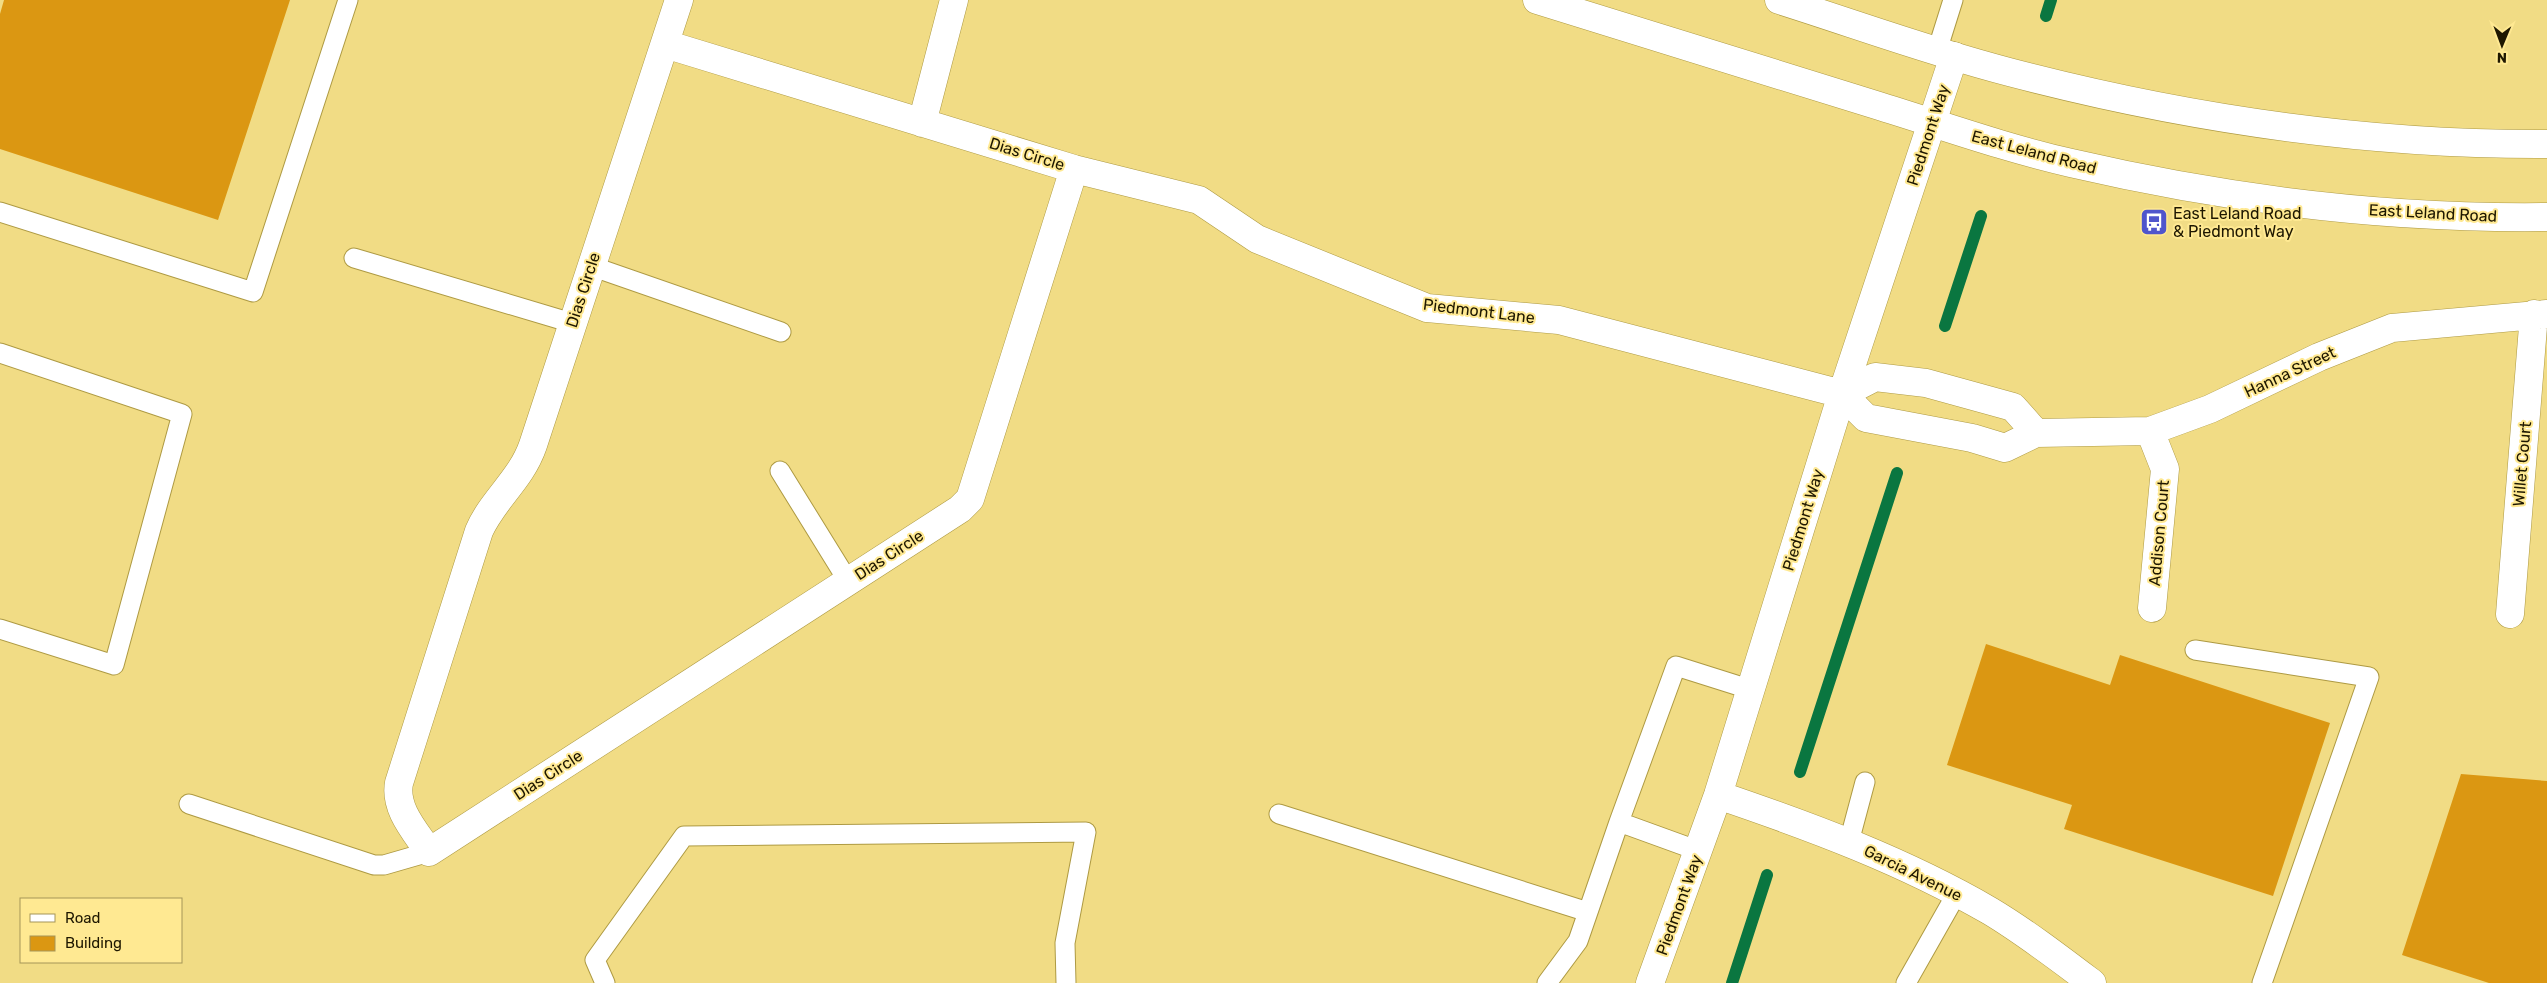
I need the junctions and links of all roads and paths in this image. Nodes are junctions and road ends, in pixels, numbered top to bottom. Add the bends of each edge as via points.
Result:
1 (348, 0) edge
2 (679, 0) edge
3 (954, 0) edge
4 (1537, 0) edge
5 (1779, 0) edge
6 (1952, 0) edge
7 (665, 44) junction
8 (1945, 53) junction
9 (922, 122) junction
10 (1932, 122) junction
11 (2547, 144) edge
12 (1074, 169) junction
13 (0, 212) edge
14 (2547, 217) edge
15 (354, 258) dead end
16 (590, 266) junction
17 (2541, 314) edge
18 (572, 324) junction
19 (781, 332) dead end
20 (0, 353) edge
21 (1842, 394) junction
22 (2150, 431) junction
23 (2036, 433) junction
24 (780, 472) dead end
25 (848, 582) junction
26 (2152, 608) dead end
27 (2510, 614) dead end
28 (0, 629) edge
29 (2195, 650) dead end
30 (1752, 690) junction
31 (1865, 782) dead end
32 (1718, 795) junction
33 (189, 804) dead end
34 (1280, 814) dead end
35 (1620, 822) junction
36 (1849, 842) junction
37 (429, 852) junction
38 (1699, 852) junction
39 (1957, 893) junction
40 (1588, 912) junction
41 (605, 983) edge
42 (1066, 983) edge
43 (1547, 983) edge
44 (1650, 983) edge
45 (1906, 983) edge
46 (2092, 983) edge
47 (2262, 983) edge

1 - 13 lane via 252,292
2 - 7 street, Dias Circle
3 - 9 street
4 - 10 street, East Leland Road
5 - 8 street
6 - 8 lane
7 - 9 street, Dias Circle
7 - 16 street, Dias Circle
8 - 10 street, Piedmont Way
8 - 11 street via 2081,91 2212,117 2363,136 2483,144
9 - 12 street, Dias Circle
10 - 14 street, East Leland Road via 2070,163 2190,188 2256,198 2454,217
10 - 21 street, Piedmont Way
12 - 21 street, Piedmont Lane via 1199,200 1257,239 1427,308 1559,320
12 - 25 street, Dias Circle via 970,499 960,509
15 - 18 lane
16 - 18 street, Dias Circle
16 - 19 lane
17 - 22 street, Hanna Street via 2392,328 2319,357 2210,409
17 - 27 street, Willet Court
18 - 37 street, Dias Circle via 528,460 485,518 480,531 399,783 397,792 403,811
20 - 28 lane via 182,414 114,665
21 - 23 street, Hanna Street via 1866,418 1972,438 2005,448
21 - 23 street via 1874,376 1926,383 2013,407
21 - 30 street, Piedmont Way
22 - 23 street, Hanna Street
22 - 26 street, Addison Court via 2164,469
24 - 25 lane
25 - 37 street, Dias Circle
29 - 47 lane via 2369,677
30 - 32 street, Piedmont Way
30 - 35 lane via 1676,666
31 - 36 lane
32 - 36 street, Garcia Avenue
32 - 38 street, Piedmont Way
33 - 37 lane via 374,865
34 - 40 lane
35 - 38 lane
35 - 40 lane
36 - 39 street, Garcia Avenue
38 - 44 street, Piedmont Way
39 - 45 lane
39 - 46 street, Garcia Avenue via 1991,912
40 - 43 lane via 1578,941
41 - 42 lane via 595,960 684,836 1086,832 1065,943

